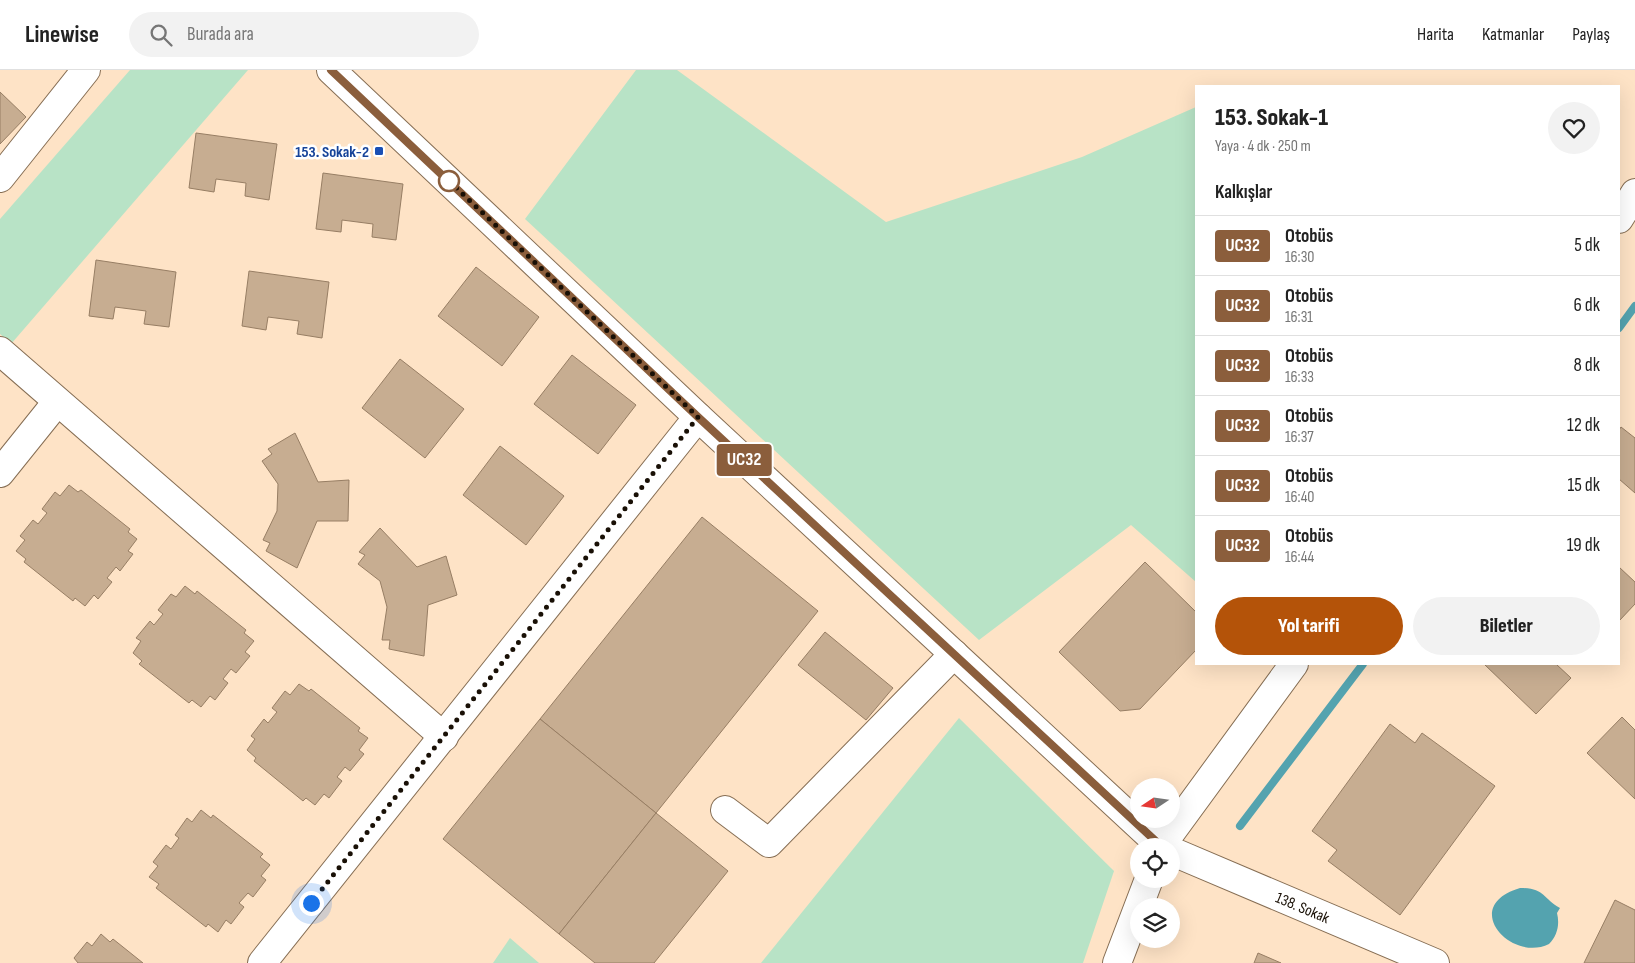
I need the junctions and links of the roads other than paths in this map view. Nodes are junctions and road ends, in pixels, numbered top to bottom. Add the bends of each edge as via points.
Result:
1 (86, 70) edge
2 (331, 70) edge
3 (0, 178) edge
4 (0, 350) edge
5 (57, 402) junction
6 (698, 417) junction
7 (0, 473) edge
8 (954, 654) junction
9 (1293, 665) edge
10 (444, 737) junction
11 (725, 810) dead end
12 (1152, 838) edge
13 (1167, 838) edge
14 (1180, 855) edge
15 (1145, 888) edge
16 (262, 963) edge
17 (1117, 963) edge
18 (1434, 963) edge

1 - 3 street
2 - 6 street
4 - 5 street
5 - 7 street
5 - 10 street
6 - 8 street
6 - 10 street
8 - 11 street via 769,843
8 - 12 street
9 - 13 street
10 - 16 street
14 - 18 street, 138. Sokak
15 - 17 street

